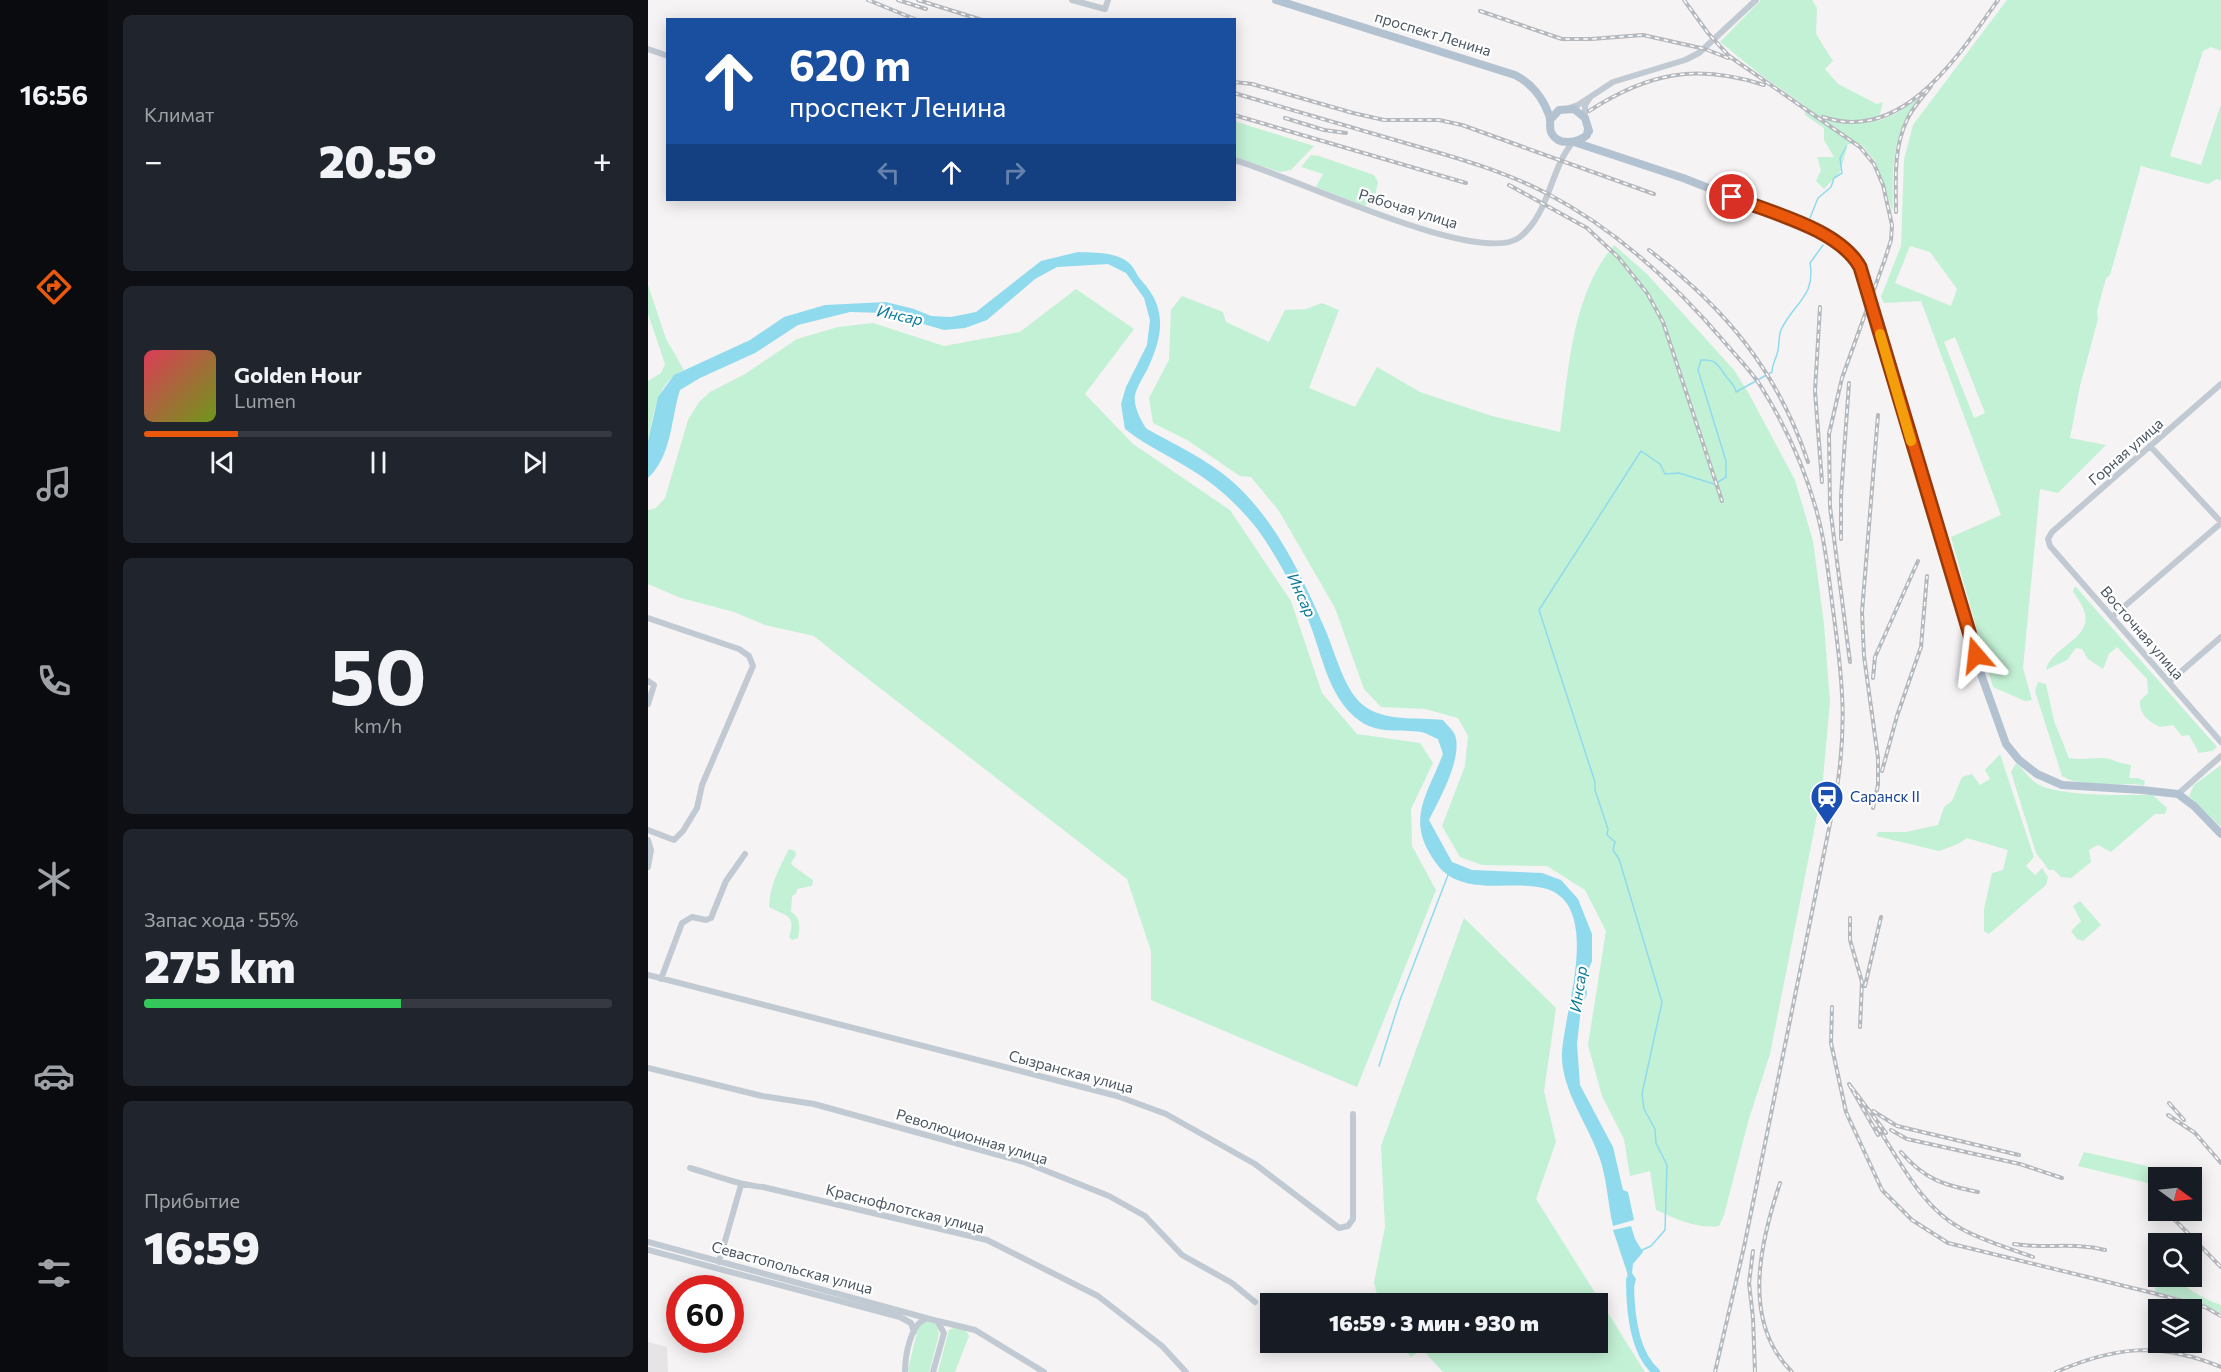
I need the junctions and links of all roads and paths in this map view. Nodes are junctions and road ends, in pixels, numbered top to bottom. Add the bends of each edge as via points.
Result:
1 (1072, 0) edge
2 (1108, 0) edge
3 (1276, 0) edge
4 (1756, 0) edge
5 (648, 49) edge
6 (666, 55) edge
7 (1540, 98) junction
8 (1589, 98) junction
9 (1567, 108) junction
10 (1585, 118) junction
11 (1550, 120) junction
12 (1588, 129) junction
13 (1558, 140) junction
14 (1573, 142) junction
15 (1596, 147) junction
16 (1565, 152) junction
17 (1236, 161) edge
18 (2221, 384) edge
19 (2150, 446) junction
20 (2221, 523) edge
21 (2048, 538) joint
22 (2112, 617) junction
23 (648, 618) edge
24 (2221, 637) edge
25 (648, 681) edge
26 (2169, 682) junction
27 (648, 704) edge
28 (2221, 742) edge
29 (2221, 756) edge
30 (2178, 794) junction
31 (648, 830) edge
32 (2221, 834) edge
33 (648, 840) edge
34 (745, 854) dead end
35 (648, 867) edge
36 (648, 975) edge
37 (661, 979) junction
38 (648, 1068) edge
39 (1353, 1114) dead end
40 (690, 1168) dead end
41 (741, 1185) junction
42 (648, 1242) edge
43 (648, 1250) edge
44 (719, 1261) junction
45 (717, 1268) junction
46 (1255, 1302) dead end
47 (933, 1320) junction
48 (957, 1325) junction
49 (914, 1332) junction
50 (944, 1333) junction
51 (905, 1372) edge
52 (933, 1372) edge
53 (1044, 1372) edge
54 (1186, 1372) edge

1 - 2 street via 1105,9
3 - 7 main road, проспект Ленина via 1507,72 1526,81
4 - 8 street via 1699,52 1613,82
5 - 6 street
7 - 9 main road
7 - 11 main road
8 - 9 street
8 - 10 street
9 - 10 main road via 1578,110
9 - 11 main road via 1555,112
10 - 12 main road
11 - 13 main road via 1552,134
12 - 14 main road via 1585,138
12 - 15 main road
13 - 14 main road
13 - 16 street
14 - 15 main road
14 - 16 street, Рабочая улица
15 - 30 main road via 1826,236 1855,258 1982,677 2006,744 2037,774 2062,785
16 - 17 street, Рабочая улица via 1548,194 1527,230 1518,239 1497,243 1424,230
18 - 19 street, Горная улица
19 - 20 street
19 - 21 street, Горная улица
20 - 22 street
21 - 22 street, Восточная улица via 2050,546
22 - 26 street, Восточная улица
23 - 31 street via 739,649 749,656 753,666 702,785 698,808 674,840
24 - 26 street
25 - 27 street via 654,685
26 - 28 street, Восточная улица
29 - 30 street
30 - 32 main road
33 - 35 street
34 - 37 street via 726,880 711,918 692,916 682,923
36 - 37 street, Сызранская улица
37 - 39 street, Сызранская улица via 1117,1096 1166,1114 1246,1159 1339,1228 1353,1219
38 - 46 street, Революционная улица via 814,1104 1024,1162 1109,1196 1145,1216 1182,1255 1232,1283
40 - 41 street, Краснофлотская улица
41 - 44 street
41 - 54 street, Краснофлотская улица via 987,1240 1098,1296 1162,1346
42 - 44 street, Севастопольская улица
43 - 45 street, Севастопольская улица
44 - 45 street
44 - 47 street, Севастопольская улица
45 - 49 street, Севастопольская улица via 900,1317 911,1323
47 - 48 street, Севастопольская улица
47 - 49 street via 922,1320
47 - 50 street
48 - 50 street
48 - 53 street via 975,1330
49 - 51 street
50 - 52 street

